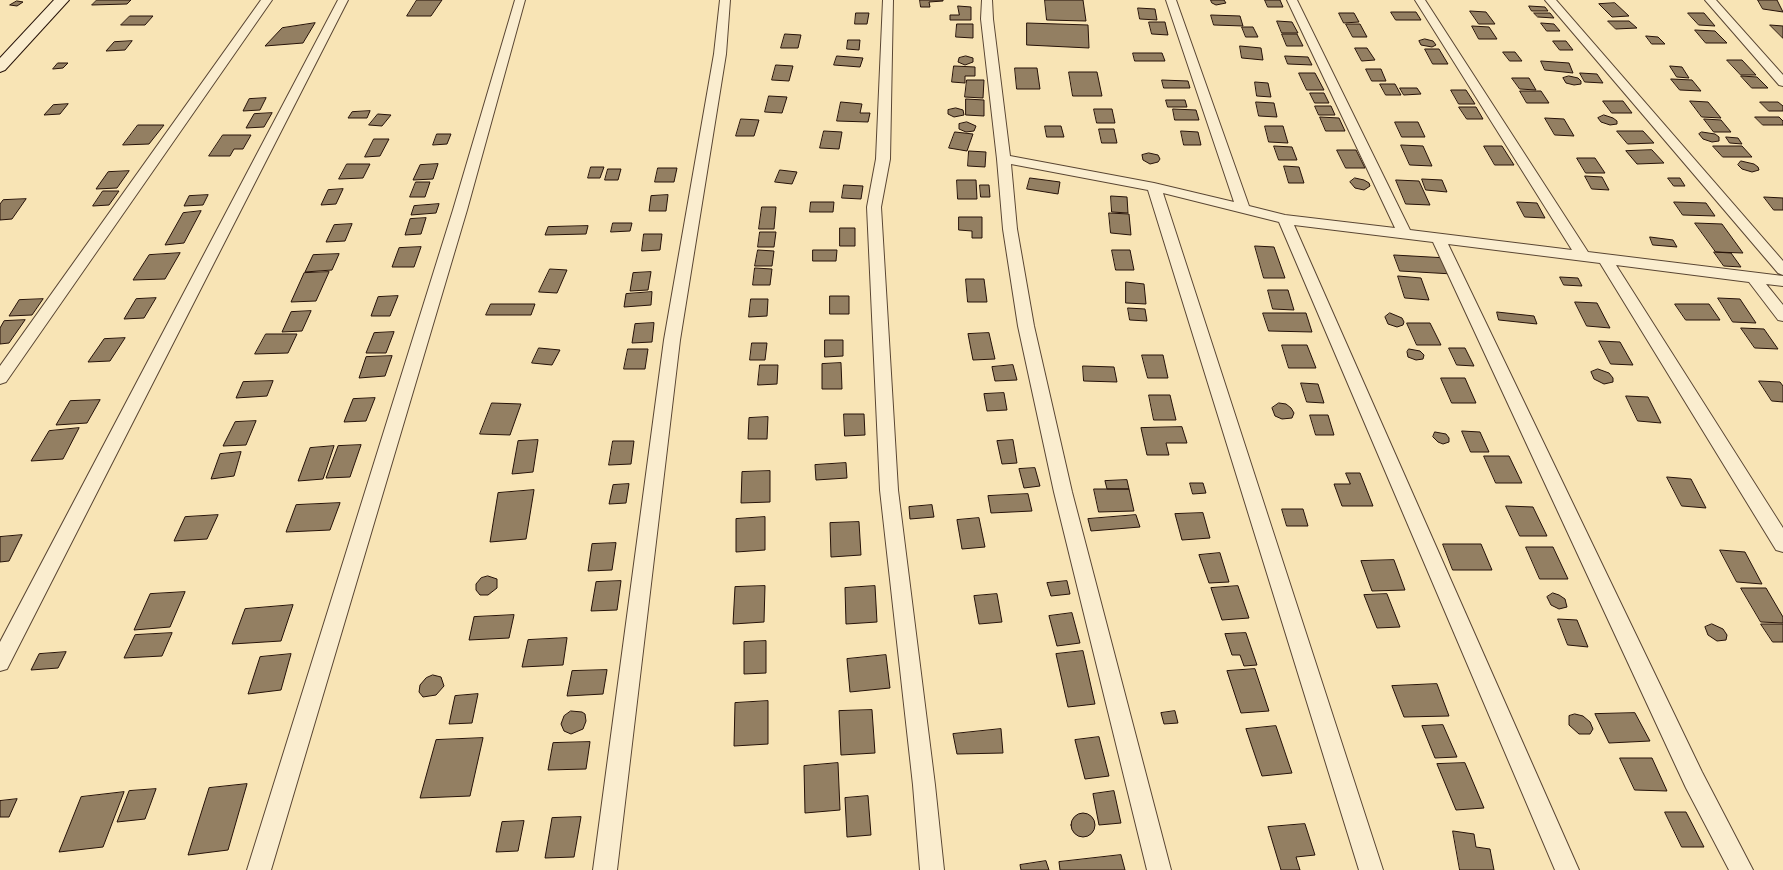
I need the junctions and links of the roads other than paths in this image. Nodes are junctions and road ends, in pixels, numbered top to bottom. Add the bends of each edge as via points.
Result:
1 (62, 0) edge
2 (267, 0) edge
3 (343, 0) edge
4 (520, 0) edge
5 (726, 0) edge
6 (888, 0) edge
7 (987, 0) edge
8 (1171, 0) edge
9 (1292, 0) edge
10 (1420, 0) edge
11 (1550, 0) edge
12 (1710, 0) edge
13 (0, 67) edge
14 (1783, 82) edge
15 (1004, 159) junction
16 (1154, 188) junction
17 (1244, 210) junction
18 (1285, 219) junction
19 (1405, 234) junction
20 (1438, 238) junction
21 (1583, 256) junction
22 (1605, 259) junction
23 (1783, 270) edge
24 (1753, 277) junction
25 (1783, 281) edge
26 (1783, 316) edge
27 (0, 378) edge
28 (1783, 544) edge
29 (0, 662) edge
30 (259, 870) edge
31 (605, 870) edge
32 (932, 870) edge
33 (1159, 870) edge
34 (1371, 870) edge
35 (1567, 870) edge
36 (1741, 870) edge

1 - 13 street
2 - 27 street
3 - 29 street
4 - 30 street via 460,210
5 - 31 street via 720,54 672,340
6 - 32 street via 883,159 874,207 889,490
7 - 15 street via 987,19
8 - 17 street
9 - 19 street
10 - 21 street
11 - 23 street
12 - 14 street
15 - 16 street
15 - 33 street via 1010,229 1026,326 1063,492
16 - 17 street
16 - 34 street
17 - 18 street
18 - 19 street
18 - 35 street
19 - 20 street
20 - 21 street
20 - 36 street via 1694,780
21 - 22 street
22 - 24 street
22 - 28 street
24 - 25 street
24 - 26 street

